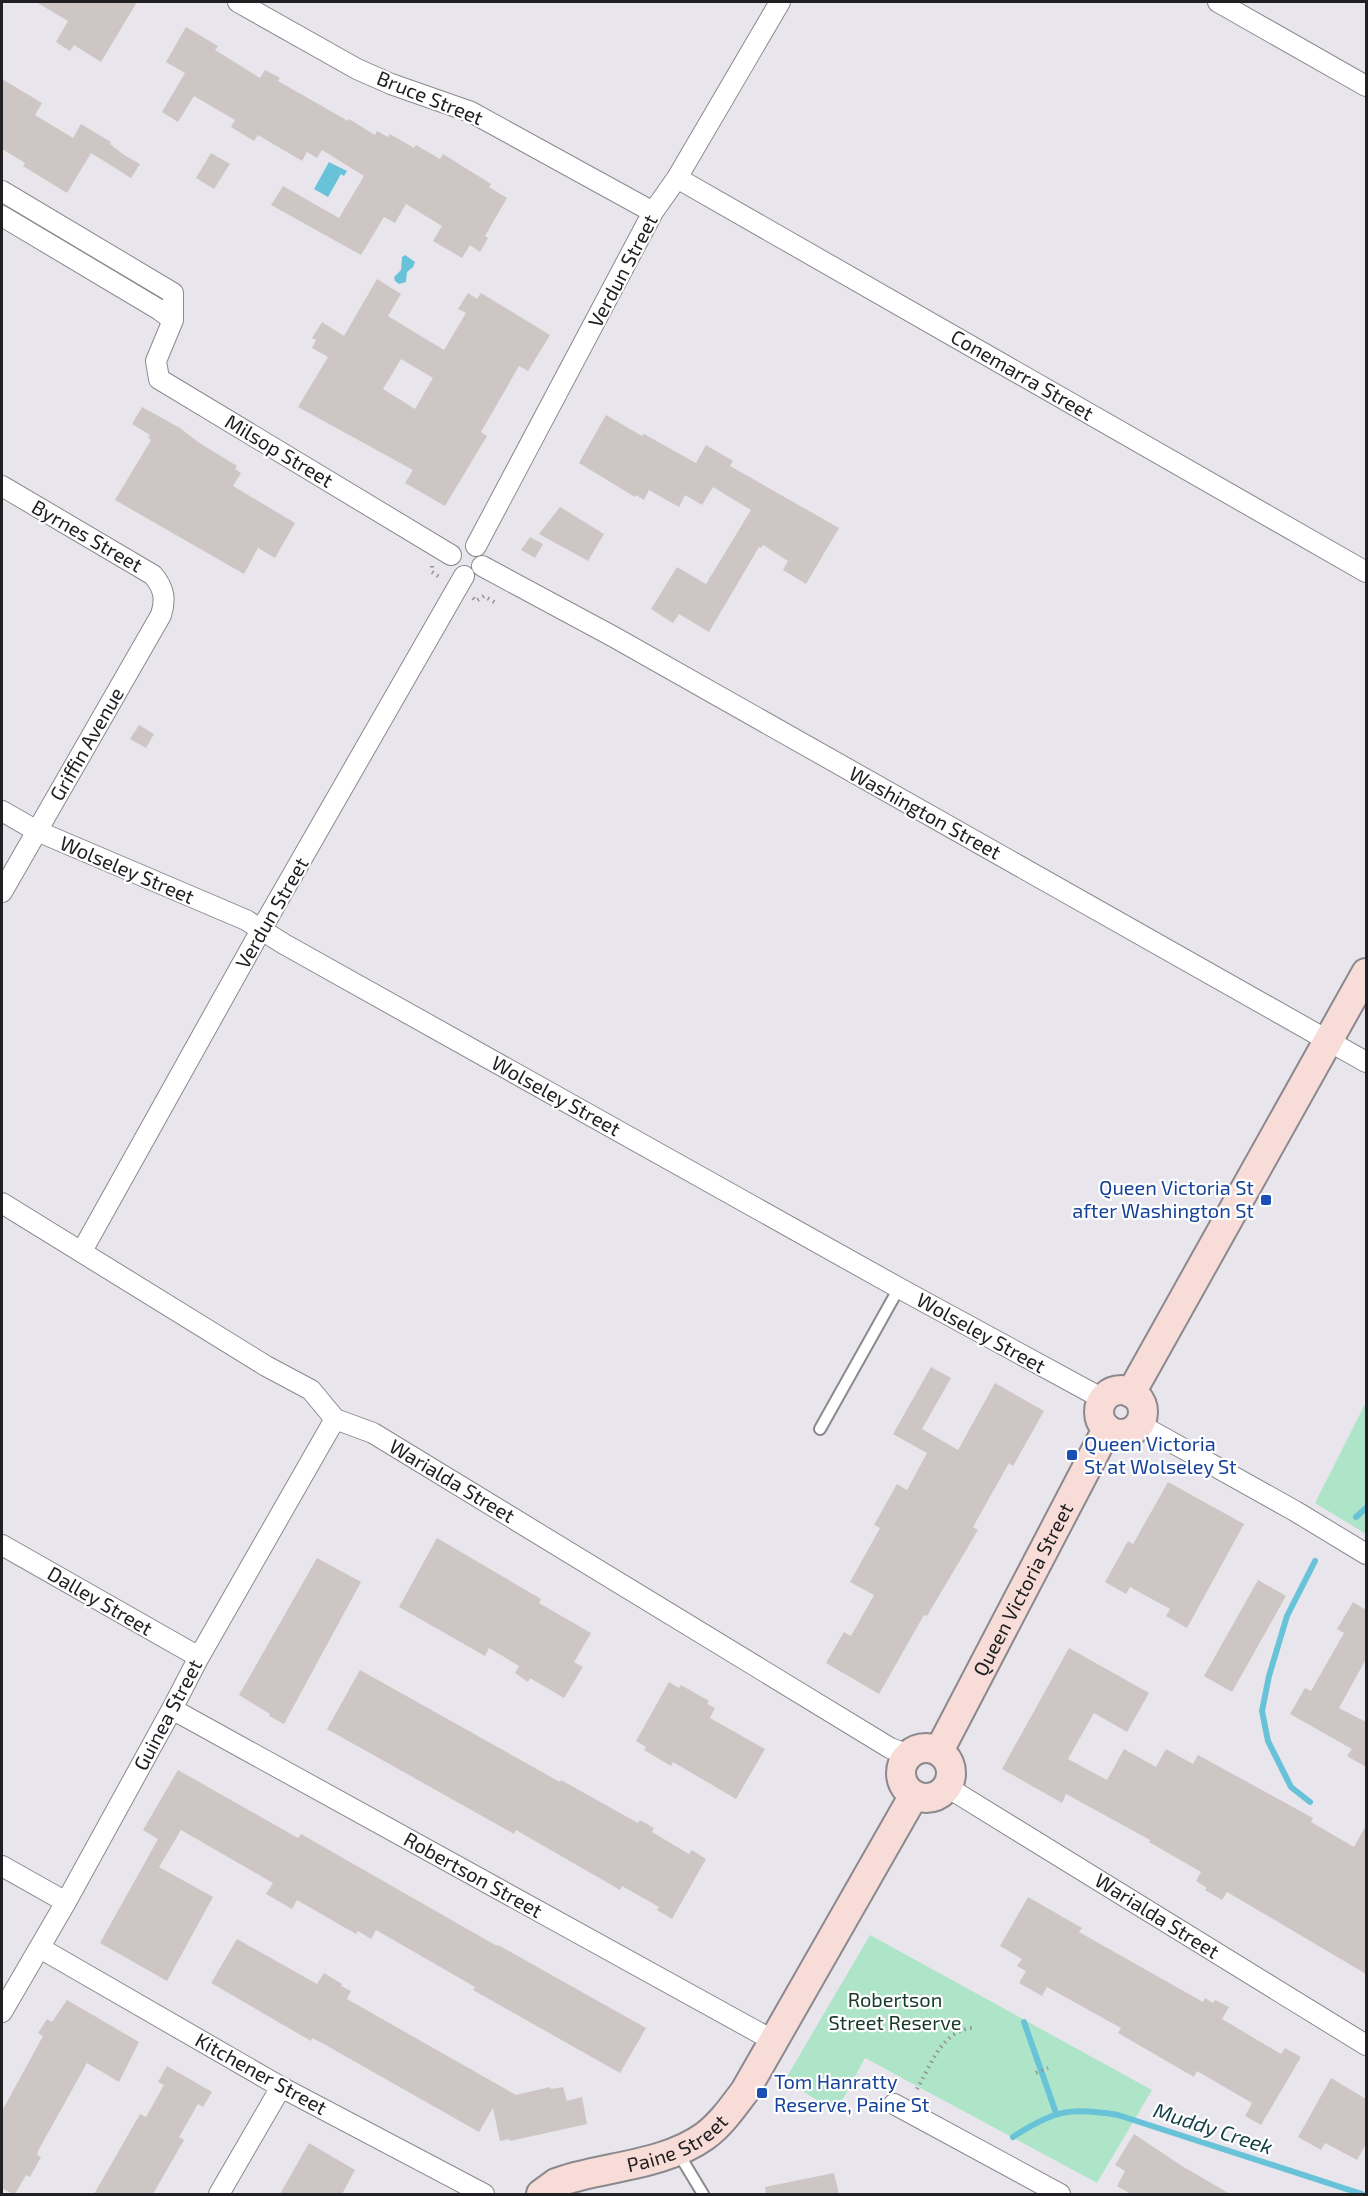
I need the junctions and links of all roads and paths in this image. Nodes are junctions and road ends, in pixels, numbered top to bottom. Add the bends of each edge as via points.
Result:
1 (238, 2) edge
2 (780, 2) edge
3 (1218, 2) edge
4 (1366, 86) edge
5 (677, 178) junction
6 (2, 191) edge
7 (654, 212) junction
8 (2, 216) edge
9 (173, 320) junction
10 (2, 486) edge
11 (476, 546) junction
12 (451, 555) junction
13 (482, 566) junction
14 (1366, 572) edge
15 (464, 576) junction
16 (164, 594) joint
17 (476, 601) dead end
18 (495, 603) dead end
19 (2, 811) edge
20 (37, 831) junction
21 (2, 892) edge
22 (261, 930) junction
23 (1366, 973) edge
24 (1329, 1041) junction
25 (1366, 1062) edge
26 (2, 1203) edge
27 (82, 1251) junction
28 (899, 1288) junction
29 (1131, 1393) junction
30 (1103, 1399) junction
31 (335, 1419) junction
32 (1139, 1424) junction
33 (820, 1429) dead end
34 (1107, 1429) junction
35 (2, 1545) edge
36 (1366, 1554) edge
37 (199, 1657) junction
38 (172, 1709) junction
39 (939, 1751) junction
40 (909, 1755) junction
41 (947, 1787) junction
42 (914, 1795) junction
43 (2, 1866) edge
44 (66, 1902) junction
45 (40, 1948) junction
46 (2, 2012) edge
47 (973, 2028) dead end
48 (774, 2041) junction
49 (1366, 2044) edge
50 (1048, 2068) dead end
51 (1036, 2073) dead end
52 (281, 2087) junction
53 (917, 2089) dead end
54 (894, 2104) dead end
55 (677, 2151) junction
56 (219, 2194) edge
57 (484, 2194) edge
58 (541, 2194) edge
59 (704, 2194) edge
60 (1060, 2194) edge

1 - 7 street, Bruce Street via 357,69 471,112
2 - 5 street, Verdun Street
3 - 4 street
5 - 7 street, Verdun Street
5 - 14 street, Conemarra Street
6 - 9 street, Milsop Street via 173,293
7 - 11 street, Verdun Street
8 - 9 street
9 - 12 street, Milsop Street via 156,361 159,379
10 - 16 street, Byrnes Street via 153,575
11 - 12 street via 459,545
11 - 13 street via 483,555
12 - 15 street via 451,565
13 - 15 street via 474,575
13 - 24 street, Washington Street
15 - 22 street, Verdun Street
16 - 20 street, Griffin Avenue via 161,615
17 - 18 path via 484,596
19 - 20 street, Wolseley Street
20 - 21 street, Griffin Avenue
20 - 22 street, Wolseley Street via 246,920
22 - 27 street, Verdun Street
22 - 28 street, Wolseley Street
23 - 24 main road
24 - 25 street, Washington Street
24 - 29 main road
26 - 27 street
27 - 31 street via 311,1390
28 - 30 street, Wolseley Street
28 - 33 lane
29 - 30 main road via 1114,1391
29 - 32 main road via 1142,1407
30 - 34 main road via 1099,1413
31 - 37 street, Guinea Street
31 - 40 street, Warialda Street via 373,1433 890,1748
32 - 34 main road via 1126,1433
32 - 36 street
34 - 39 main road, Queen Victoria Street
35 - 37 street, Dalley Street
37 - 38 street, Guinea Street
38 - 44 street, Guinea Street
38 - 48 street, Robertson Street
39 - 40 main road via 924,1748
39 - 41 main road via 950,1764
40 - 42 main road via 901,1774
41 - 42 main road via 931,1798
41 - 49 street, Warialda Street
42 - 48 main road
43 - 44 street
44 - 45 street, Guinea Street
45 - 46 street, Guinea Street
45 - 52 street, Kitchener Street
47 - 53 path via 962,2029 948,2038
48 - 55 main road, Paine Street via 730,2112 704,2137
50 - 51 path
52 - 56 street
52 - 57 street, Kitchener Street
54 - 60 street
55 - 58 main road, Paine Street via 568,2178
55 - 59 lane

